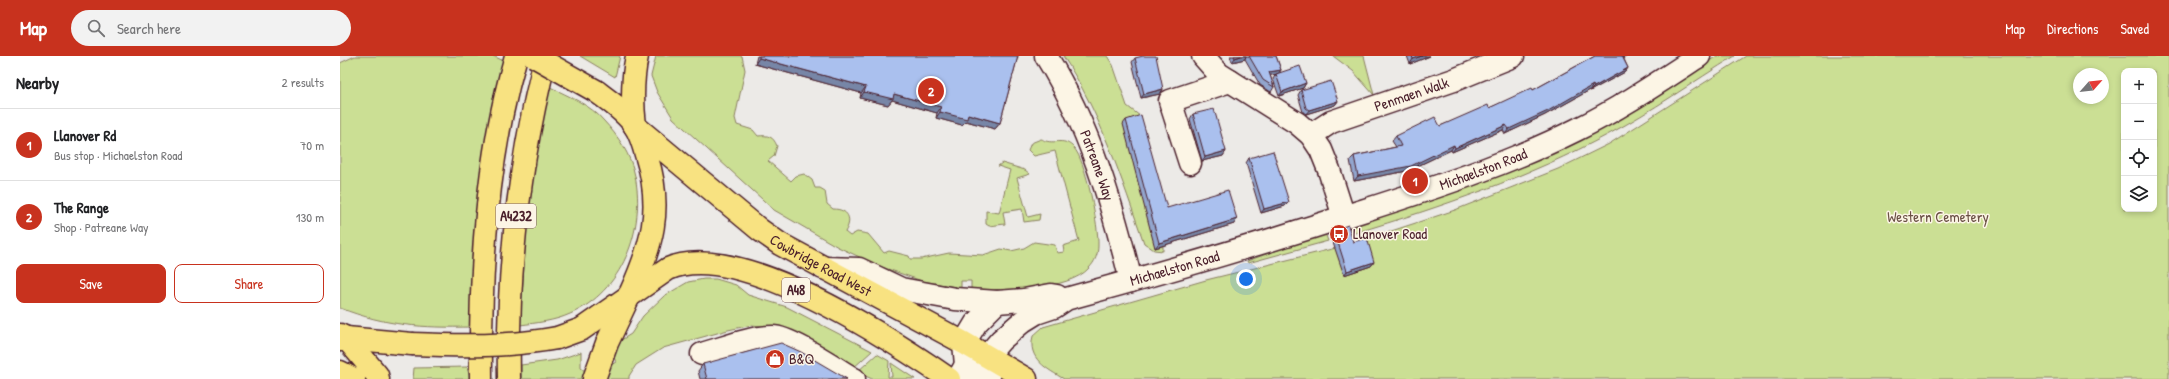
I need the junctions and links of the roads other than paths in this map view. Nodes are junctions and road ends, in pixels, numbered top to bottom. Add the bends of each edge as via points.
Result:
1 (516, 56) edge
2 (534, 56) edge
3 (546, 56) edge
4 (637, 56) edge
5 (1046, 56) edge
6 (1203, 56) edge
7 (1513, 56) edge
8 (1699, 56) edge
9 (1230, 81) junction
10 (635, 126) junction
11 (1311, 135) junction
12 (1190, 163) dead end
13 (1344, 217) junction
14 (823, 268) junction
15 (1131, 281) junction
16 (630, 294) junction
17 (1066, 298) junction
18 (997, 302) junction
19 (342, 338) edge
20 (964, 342) junction
21 (702, 354) dead end
22 (987, 356) junction
23 (340, 372) edge
24 (962, 372) edge
25 (354, 379) edge
26 (378, 379) edge
27 (481, 379) edge
28 (509, 379) edge
29 (594, 379) edge
30 (854, 379) edge
31 (950, 379) edge
32 (989, 379) edge
33 (1026, 379) edge

1 - 27 main road, A4232 via 497,145 486,218 481,298
2 - 10 main road, Cowbridge Road West, bridge via 596,91 617,107
3 - 28 main road, A4232 via 533,111 515,224 509,296
4 - 10 main road via 632,101
5 - 15 street, Patreane Way via 1068,94 1087,135 1113,212
6 - 9 street
7 - 11 street, Penmaen Walk via 1454,80 1331,122
8 - 13 street, Michaelston Road via 1614,110 1552,141 1465,176
9 - 11 street
9 - 12 street via 1170,101
10 - 14 main road, Cowbridge Road West / A48 via 760,230
10 - 16 main road via 653,176 656,196 652,235 644,264
11 - 13 street via 1321,150
13 - 15 street, Michaelston Road
14 - 18 street, Michaelston Road via 859,269 912,292
14 - 20 main road, Cowbridge Road West / A48
15 - 17 street, Michaelston Road
16 - 19 main road, Cowbridge Road West, bridge via 582,329 557,338 535,342 495,345 412,344
16 - 29 main road via 606,343
16 - 31 main road, Cowbridge Road West / A48 via 679,264 693,262 740,271 781,284 825,303
17 - 18 street, Michaelston Road via 1051,295
17 - 22 street, Michaelston Road via 1054,307 1023,320
18 - 20 street via 976,323
19 - 26 main road
20 - 22 main road, Cowbridge Road West / A48
20 - 24 street
21 - 30 street via 775,337 788,340
22 - 24 street, Michaelston Road
22 - 33 main road, Cowbridge Road West / A48
23 - 25 main road
24 - 32 street

